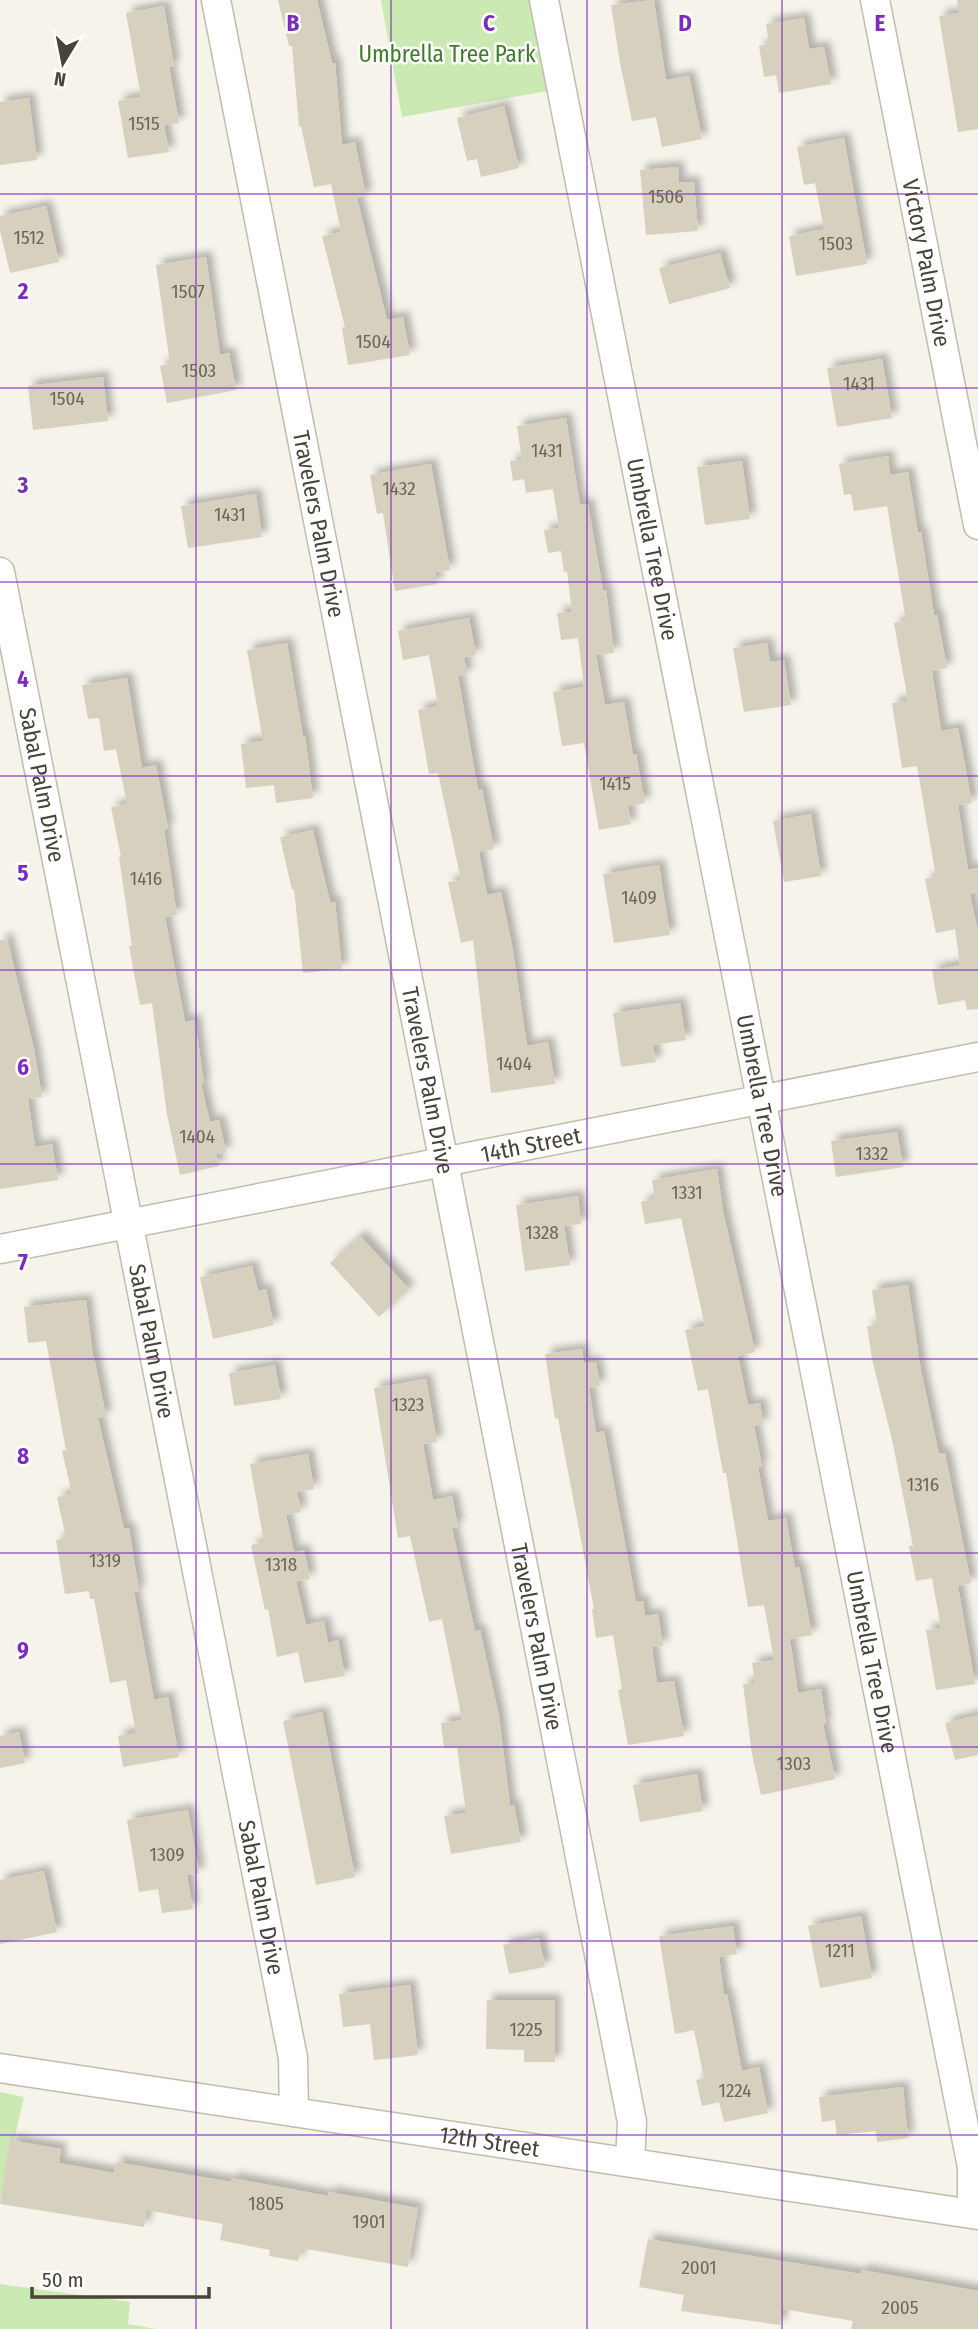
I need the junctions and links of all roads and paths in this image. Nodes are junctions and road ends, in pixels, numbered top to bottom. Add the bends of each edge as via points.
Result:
1 (216, 0) edge
2 (544, 0) edge
3 (875, 0) edge
4 (978, 525) edge
5 (0, 572) edge
6 (978, 1057) edge
7 (761, 1099) junction
8 (443, 1161) junction
9 (128, 1223) junction
10 (0, 1249) edge
11 (0, 2068) edge
12 (294, 2112) junction
13 (630, 2162) junction
14 (975, 2214) edge

1 - 8 street, Travelers Palm Drive
2 - 7 street, Umbrella Tree Drive
3 - 4 street, Victory Palm Drive
5 - 9 street, Sabal Palm Drive
6 - 7 street, 14th Street
7 - 8 street, 14th Street
7 - 14 street, Umbrella Tree Drive via 972,2167
8 - 9 street, 14th Street
8 - 13 street, Travelers Palm Drive via 632,2122
9 - 10 street, 14th Street
9 - 12 street, Sabal Palm Drive via 293,2058
11 - 12 street, 12th Street
12 - 13 street, 12th Street
13 - 14 street, 12th Street

